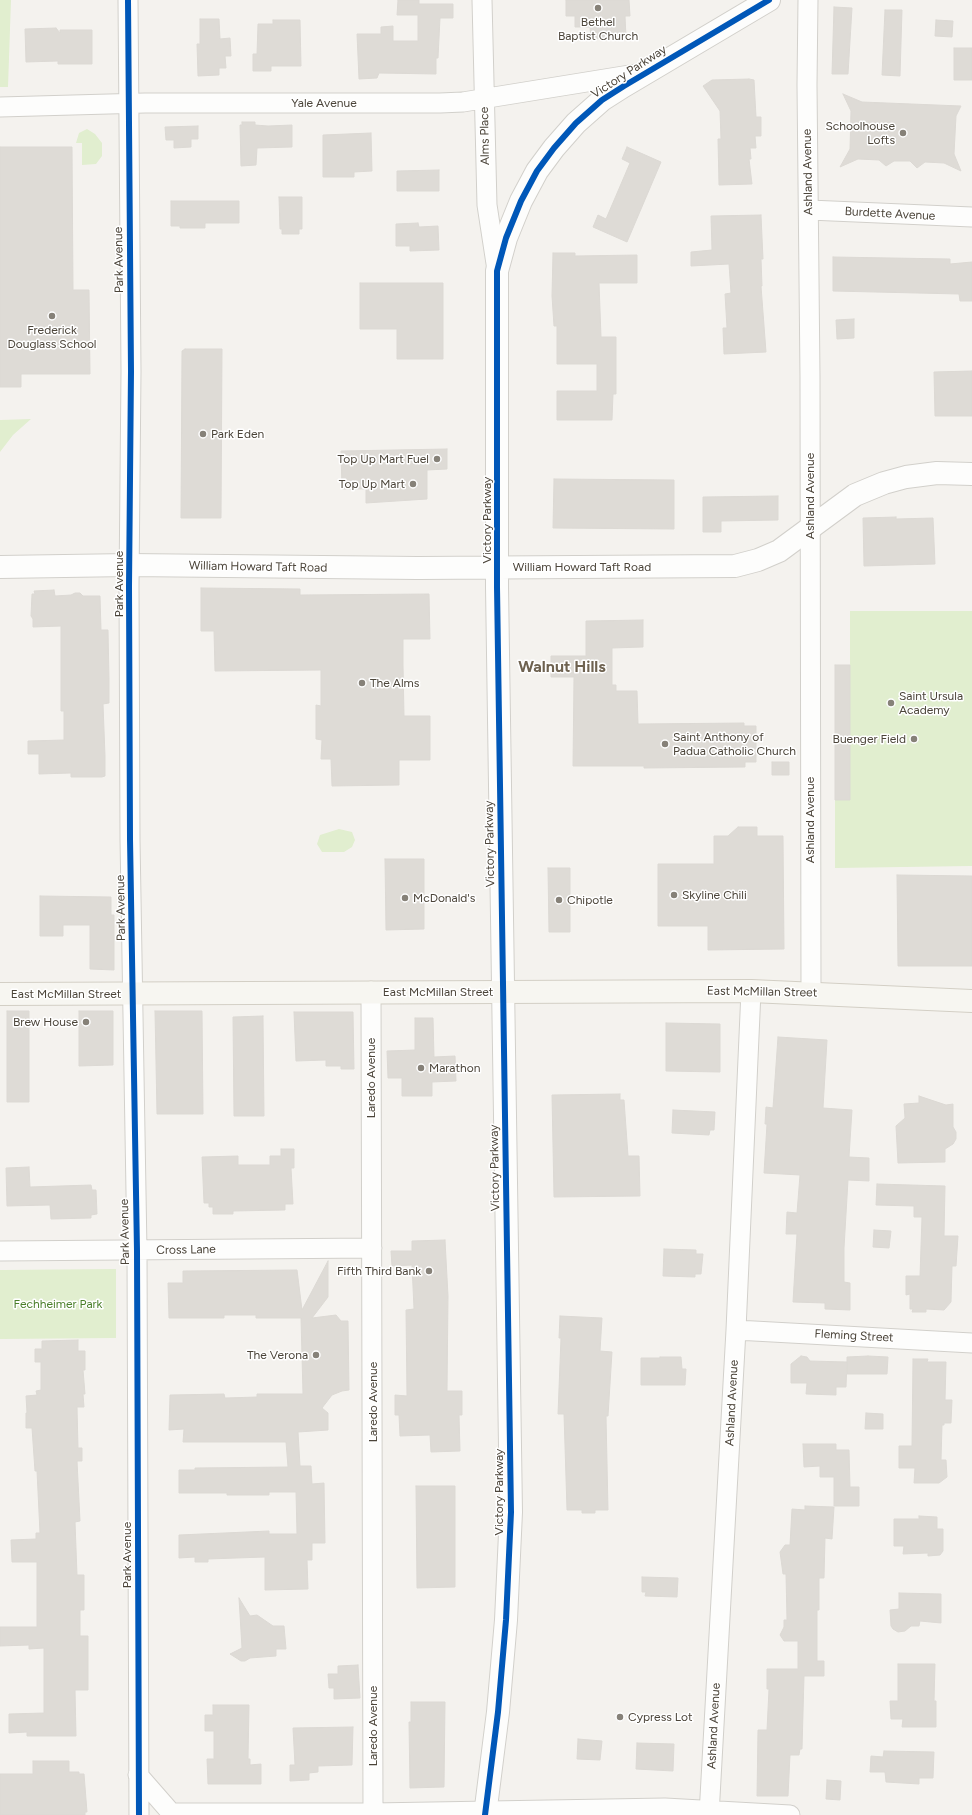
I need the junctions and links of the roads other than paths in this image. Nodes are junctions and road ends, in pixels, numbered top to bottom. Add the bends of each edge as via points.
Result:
1 (128, 0) edge
2 (482, 0) edge
3 (769, 0) edge
4 (808, 0) edge
5 (645, 73) junction
6 (485, 98) junction
7 (128, 103) junction
8 (0, 107) edge
9 (809, 210) junction
10 (972, 217) edge
11 (497, 271) junction
12 (972, 474) edge
13 (810, 529) junction
14 (129, 566) junction
15 (0, 567) edge
16 (497, 567) junction
17 (751, 991) junction
18 (371, 992) junction
19 (503, 992) junction
20 (811, 992) junction
21 (0, 994) edge
22 (133, 994) junction
23 (972, 1001) edge
24 (372, 1248) junction
25 (0, 1251) edge
26 (137, 1251) junction
27 (736, 1330) junction
28 (972, 1343) edge
29 (138, 1775) junction
30 (709, 1812) edge
31 (373, 1813) junction
32 (485, 1813) edge
33 (172, 1814) edge
34 (139, 1815) edge
35 (790, 1815) edge

1 - 7 street, Park Avenue
2 - 6 street, Alms Place
3 - 5 street, Victory Parkway
4 - 9 street, Ashland Avenue
5 - 6 street, Yale Avenue
5 - 11 street, Victory Parkway via 602,100 576,123 554,148 537,171 521,201 506,238
6 - 7 street, Yale Avenue via 440,103
6 - 11 street, Alms Place via 487,205
7 - 8 street, Yale Avenue
7 - 14 street, Park Avenue via 131,371
9 - 10 street, Burdette Avenue
9 - 13 street, Ashland Avenue
11 - 16 street, Victory Parkway
12 - 13 street, William Howard Taft Road via 937,473 884,483 855,495
13 - 16 street, William Howard Taft Road via 779,551 735,566
13 - 20 street, Ashland Avenue
14 - 15 street, William Howard Taft Road
14 - 16 street, William Howard Taft Road
14 - 22 street, Park Avenue
16 - 19 street, Victory Parkway
17 - 19 main road, East McMillan Street
17 - 20 main road, East McMillan Street
17 - 27 street, Ashland Avenue
18 - 19 main road, East McMillan Street
18 - 22 main road, East McMillan Street
18 - 24 street, Laredo Avenue
19 - 32 street, Victory Parkway via 511,1512 506,1620
20 - 23 main road, East McMillan Street
21 - 22 main road, East McMillan Street
22 - 26 street, Park Avenue
24 - 26 street, Cross Lane
24 - 31 street, Laredo Avenue
25 - 26 street, Cross Lane
26 - 29 street, Park Avenue
27 - 28 street, Fleming Street
27 - 30 street, Ashland Avenue
29 - 33 street
29 - 34 street, Park Avenue
30 - 32 street via 665,1808
30 - 35 street
31 - 32 street
31 - 33 street

